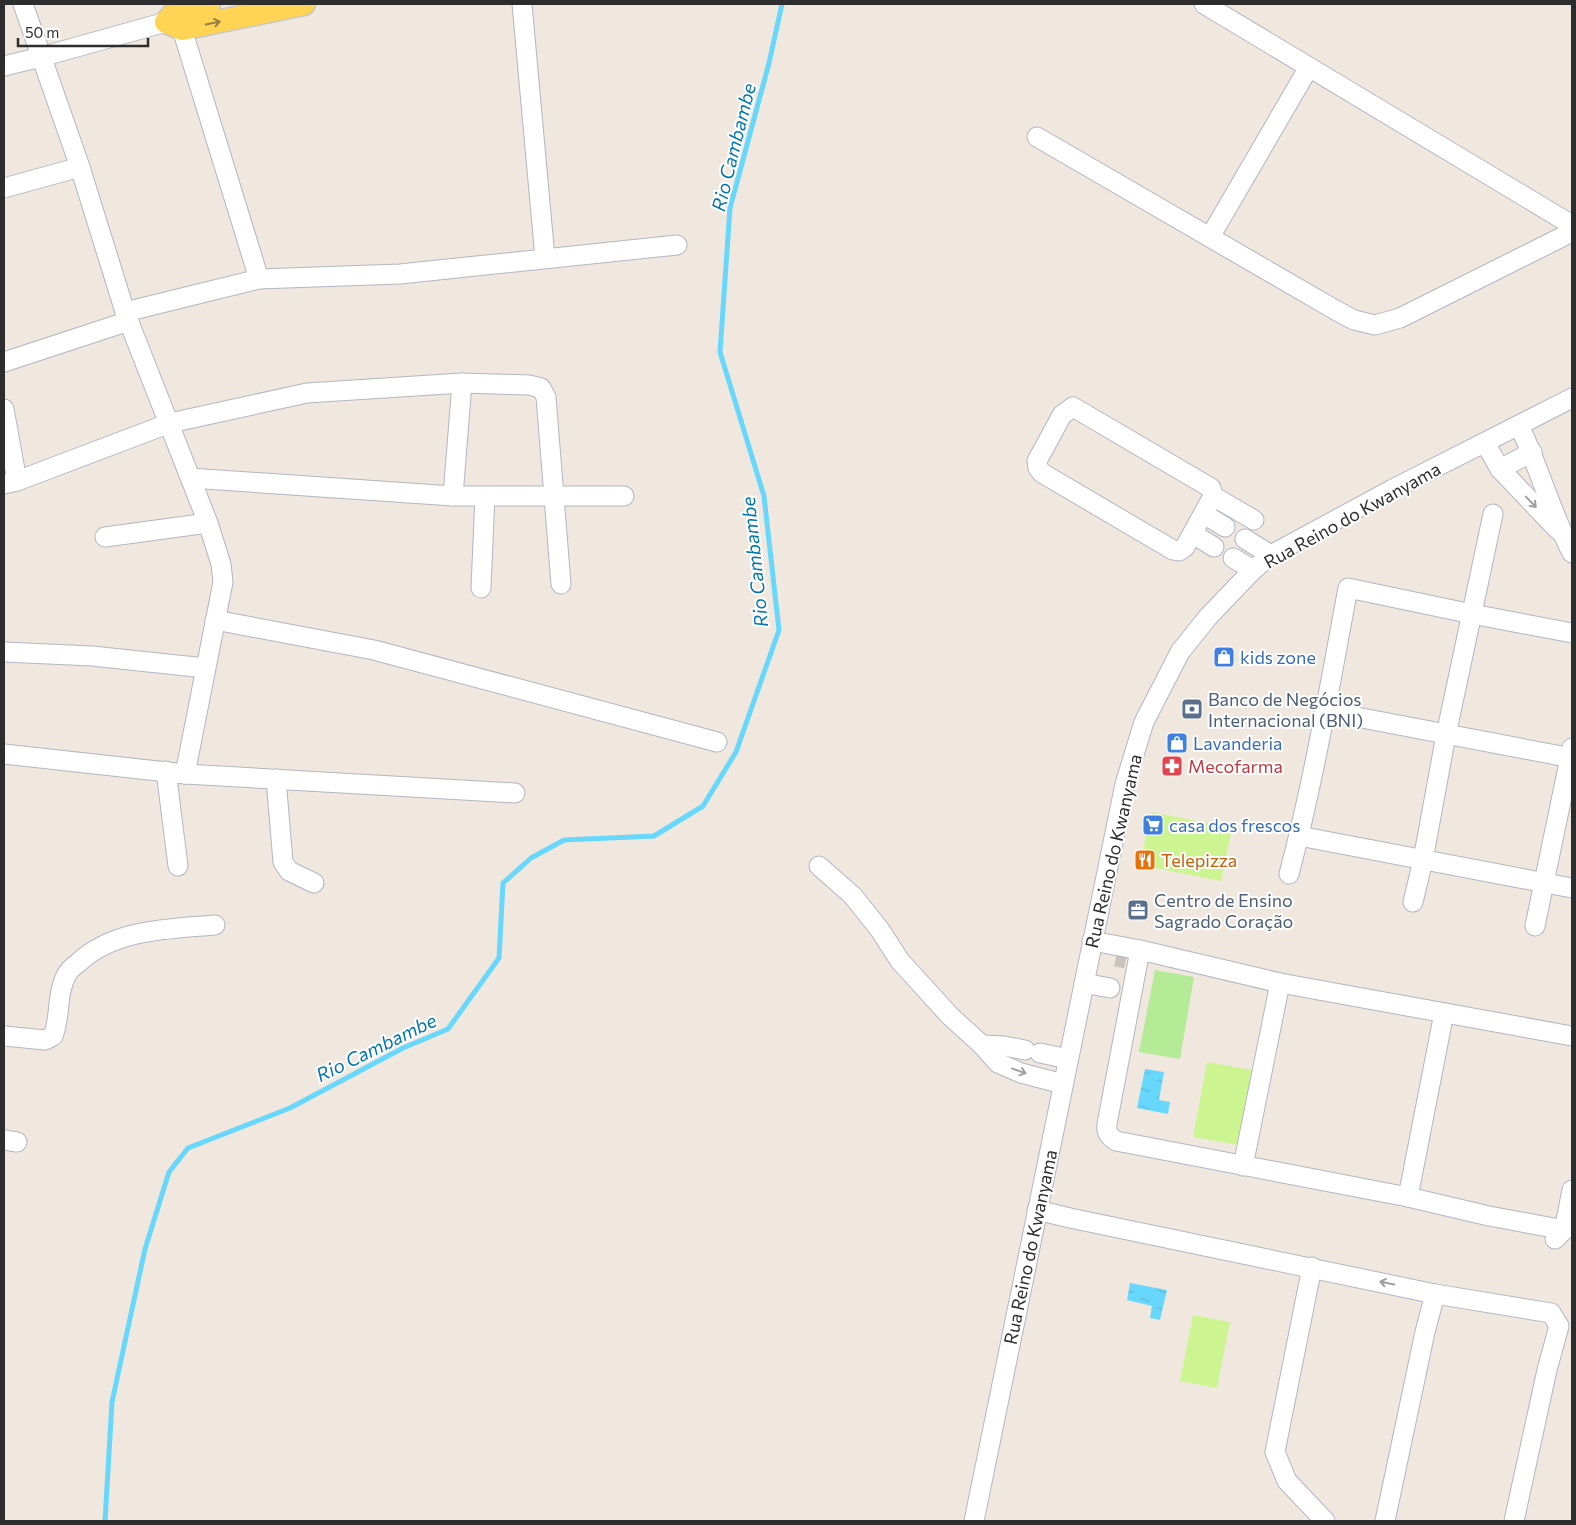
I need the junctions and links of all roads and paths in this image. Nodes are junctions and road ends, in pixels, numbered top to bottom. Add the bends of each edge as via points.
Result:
1 (23, 4) edge
2 (209, 4) edge
3 (304, 4) edge
4 (522, 4) edge
5 (1204, 4) edge
6 (174, 17) edge
7 (41, 57) junction
8 (4, 66) edge
9 (1309, 67) junction
10 (1037, 138) dead end
11 (80, 167) junction
12 (4, 188) edge
13 (1572, 225) edge
14 (1572, 232) edge
15 (1210, 237) junction
16 (677, 245) dead end
17 (545, 258) junction
18 (260, 279) junction
19 (127, 316) junction
20 (4, 362) edge
21 (462, 383) junction
22 (1572, 398) edge
23 (4, 409) edge
24 (170, 423) junction
25 (1519, 425) junction
26 (1485, 443) junction
27 (1532, 452) junction
28 (1500, 469) junction
29 (190, 478) junction
30 (10, 482) edge
31 (453, 496) junction
32 (485, 496) junction
33 (624, 496) dead end
34 (1213, 496) junction
35 (554, 497) junction
36 (1204, 514) junction
37 (1493, 514) dead end
38 (1254, 520) dead end
39 (208, 523) junction
40 (1225, 527) dead end
41 (1193, 534) junction
42 (1563, 535) junction
43 (106, 537) dead end
44 (1245, 539) dead end
45 (1214, 548) dead end
46 (1572, 553) edge
47 (1271, 555) junction
48 (1233, 558) dead end
49 (1253, 570) junction
50 (561, 584) dead end
51 (481, 588) dead end
52 (1472, 614) junction
53 (215, 620) junction
54 (1572, 633) edge
55 (4, 652) edge
56 (205, 668) junction
57 (1325, 711) junction
58 (1446, 734) junction
59 (717, 742) dead end
60 (4, 754) edge
61 (1572, 755) edge
62 (166, 772) junction
63 (185, 774) junction
64 (276, 779) junction
65 (515, 793) dead end
66 (1299, 836) junction
67 (1423, 860) junction
68 (178, 866) dead end
69 (819, 866) dead end
70 (1289, 874) dead end
71 (1543, 881) junction
72 (314, 883) dead end
73 (1572, 888) edge
74 (1413, 902) dead end
75 (215, 925) dead end
76 (1534, 926) dead end
77 (1091, 947) junction
78 (1130, 957) junction
79 (1084, 983) junction
80 (1280, 983) junction
81 (1120, 990) junction
82 (1444, 1013) junction
83 (4, 1036) edge
84 (1572, 1036) edge
85 (982, 1045) junction
86 (1068, 1059) junction
87 (1063, 1084) junction
88 (1243, 1166) junction
89 (1572, 1190) edge
90 (1408, 1197) junction
91 (1037, 1210) junction
92 (1312, 1267) junction
93 (1435, 1294) junction
94 (974, 1521) edge
95 (1325, 1521) edge
96 (1385, 1521) edge
97 (1514, 1521) edge

1 - 7 street
2 - 6 main road
6 -> 3 main road
4 - 17 street
5 - 9 street
6 - 7 street
6 - 18 street
7 - 8 street
7 - 11 street
9 - 13 street
9 - 15 street
10 - 15 street
11 - 12 street
11 - 19 street
14 - 15 street via 1400,318 1375,325 1354,320
16 - 17 street
17 - 18 street via 400,274
18 - 19 street
19 - 20 street
19 - 24 street
21 - 24 street via 307,394
21 - 31 street
21 - 35 street via 541,388 546,397
22 - 25 street, Rua Reino do Kwanyama
23 - 30 street
24 - 29 street
24 - 30 street
25 - 26 street, Rua Reino do Kwanyama
25 - 27 street
26 - 28 street
26 - 47 street, Rua Reino do Kwanyama
27 - 28 street
27 - 42 street
28 -> 42 street
29 - 31 street
29 - 39 street
31 - 32 street
32 - 35 street
32 - 51 street
33 - 35 street
34 - 36 street
34 - 38 street
34 - 41 street via 1208,485 1073,407 1062,415 1037,461 1040,471 1173,550 1185,547
35 - 50 street
36 - 40 street
36 - 41 street
37 - 52 street
39 - 43 street
39 - 53 street via 223,582
41 - 45 street
42 - 46 street
44 - 47 street
47 - 49 street, Rua Reino do Kwanyama
48 - 49 street
49 - 77 street, Rua Reino do Kwanyama via 1180,652 1144,722 1125,784
52 - 54 street
52 - 57 street via 1348,588
52 - 58 street
53 - 56 street
53 - 59 street via 374,650
55 - 56 street via 92,656
56 - 63 street
57 - 58 street
57 - 66 street
58 - 61 street
58 - 67 street
60 - 62 street
61 - 71 street
62 - 63 street
62 - 68 street
63 - 64 street
64 - 65 street
64 - 72 street via 283,862 289,871
66 - 67 street
66 - 70 street
67 - 71 street
67 - 74 street
69 - 85 street via 853,896 900,961 950,1016
71 - 73 street
71 - 76 street
75 - 83 street via 151,930 118,940 86,955 67,973 53,1036 45,1040
77 - 78 street
77 - 79 street, Rua Reino do Kwanyama
78 - 80 street
78 - 81 street
79 - 81 street
79 - 86 street, Rua Reino do Kwanyama
80 - 82 street
80 - 88 street
81 - 88 street via 1106,1130 1110,1136 1116,1141
82 - 84 street
82 - 90 street
85 - 86 street via 1004,1046
85 -> 87 street via 998,1063
86 - 87 street, Rua Reino do Kwanyama
87 - 91 street, Rua Reino do Kwanyama
88 - 90 street
89 - 90 street via 1559,1235
91 - 92 street
91 - 94 street, Rua Reino do Kwanyama
93 -> 92 street
92 - 95 street via 1275,1452 1287,1481
93 - 96 street
93 - 97 street via 1551,1313 1559,1326

